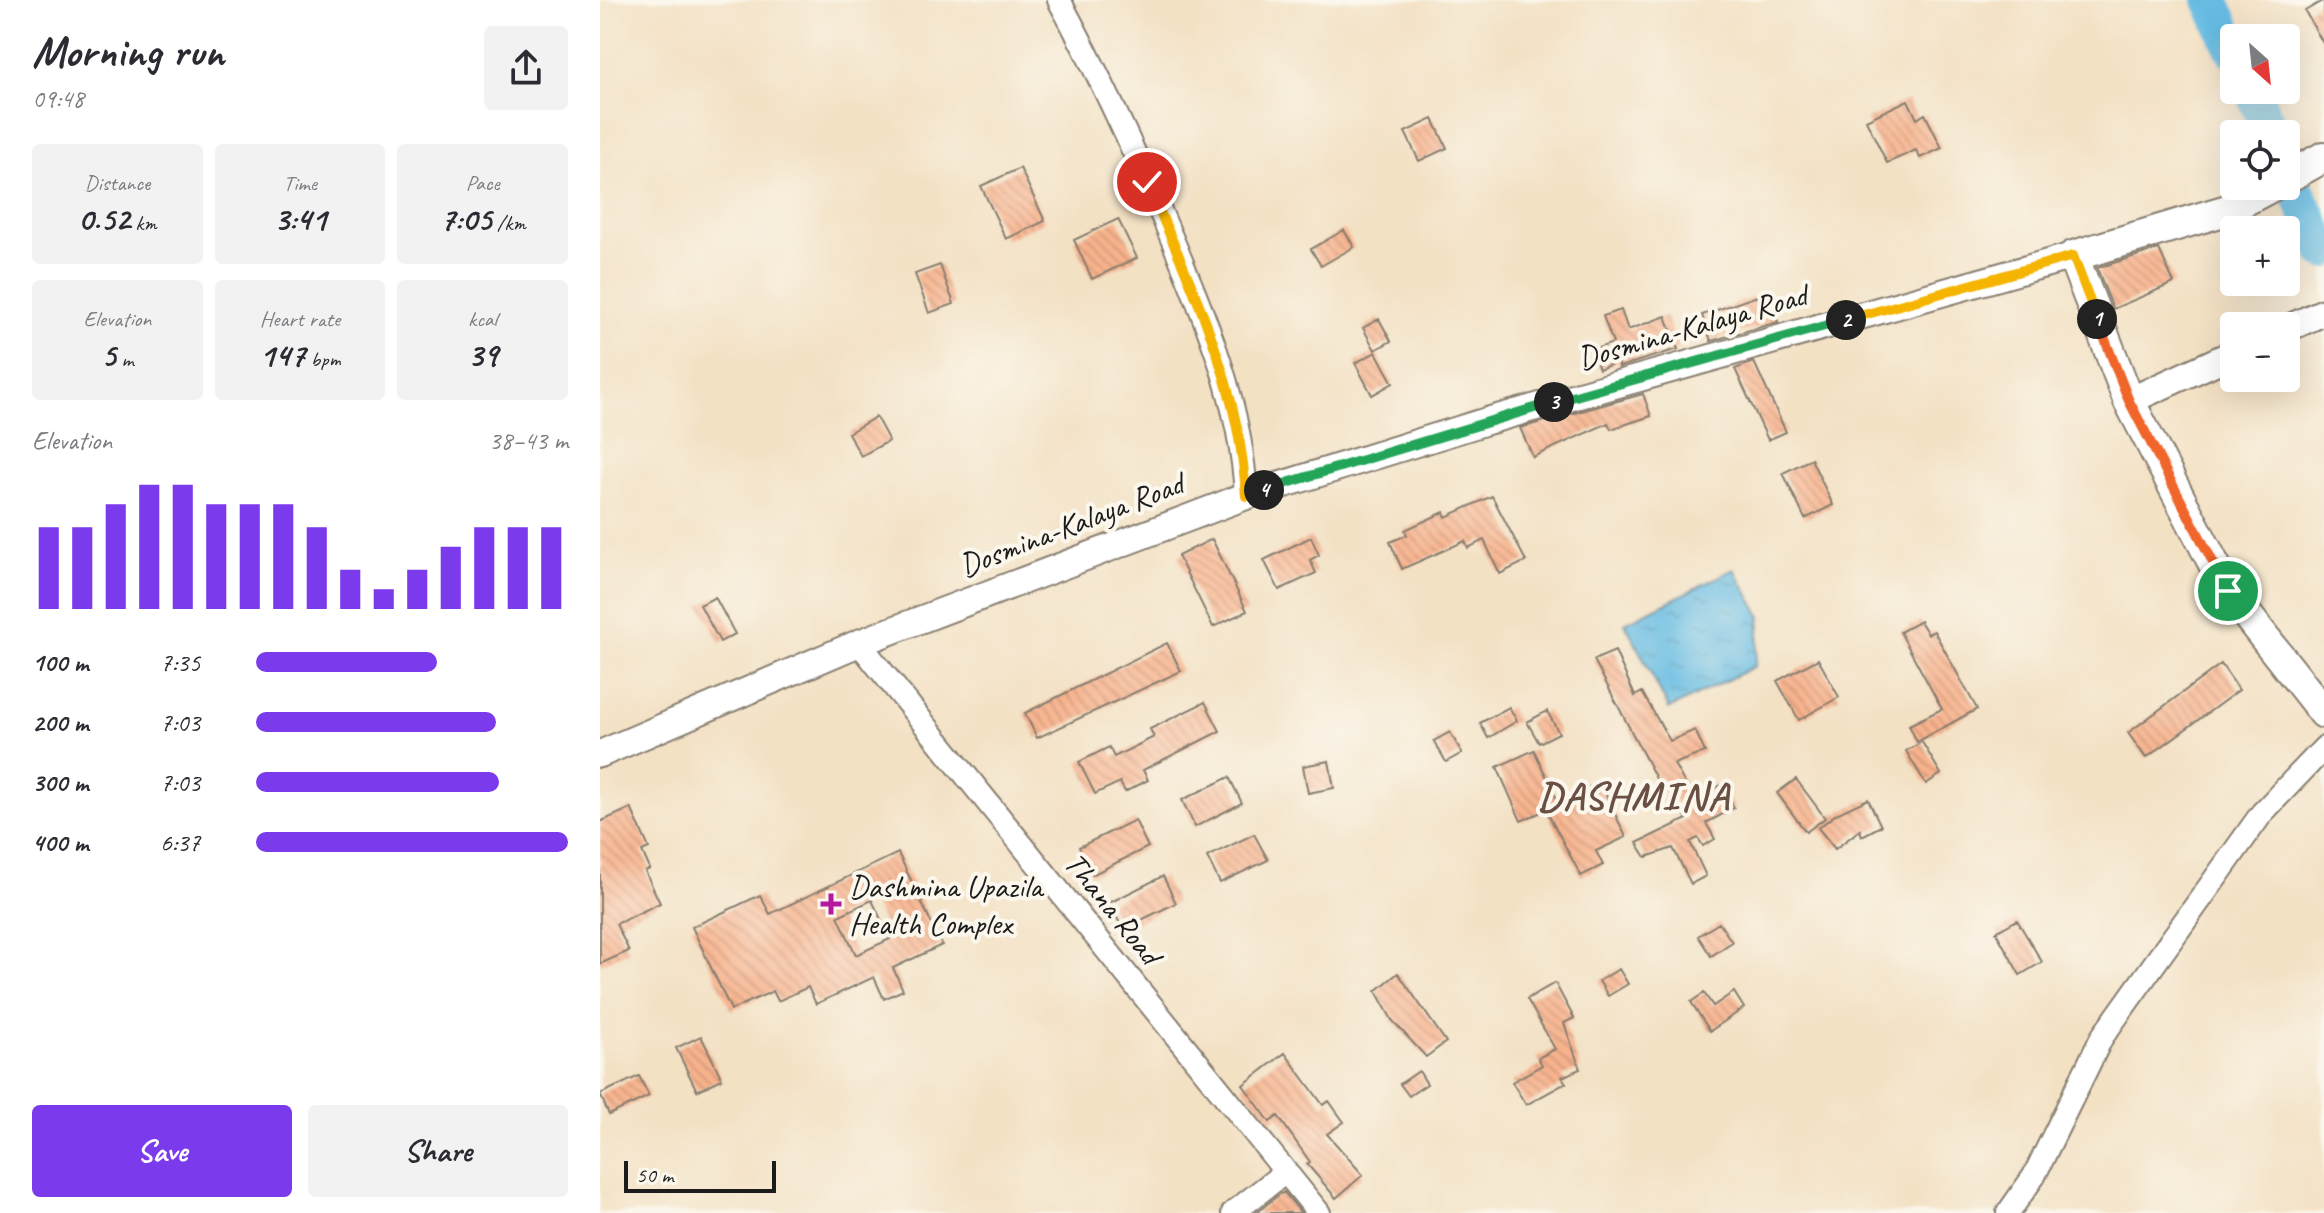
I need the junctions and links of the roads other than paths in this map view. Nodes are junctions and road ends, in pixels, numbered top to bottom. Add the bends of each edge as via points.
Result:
1 (1059, 0) edge
2 (2324, 157) edge
3 (2300, 170) edge
4 (2246, 200) edge
5 (2073, 256) junction
6 (2324, 312) edge
7 (2300, 323) edge
8 (2220, 359) edge
9 (2129, 401) junction
10 (1246, 496) junction
11 (859, 643) junction
12 (2319, 706) edge
13 (2324, 748) edge
14 (600, 754) edge
15 (1284, 1173) junction
16 (1233, 1213) edge
17 (1319, 1213) edge
18 (2008, 1213) edge

1 - 10 street via 1194,291 1232,396 1244,450
2 - 3 main road
4 - 5 main road, Dosmina-Kalaya Road
5 - 9 main road
5 - 10 street, Dosmina-Kalaya Road via 1487,421
6 - 7 street
8 - 9 street
9 - 12 main road via 2228,591
10 - 11 street, Dosmina-Kalaya Road
11 - 14 street, Dosmina-Kalaya Road
11 - 15 street, Thana Road
13 - 18 street via 2262,813 2102,1037 2034,1176
15 - 16 street
15 - 17 street, Thana Road

